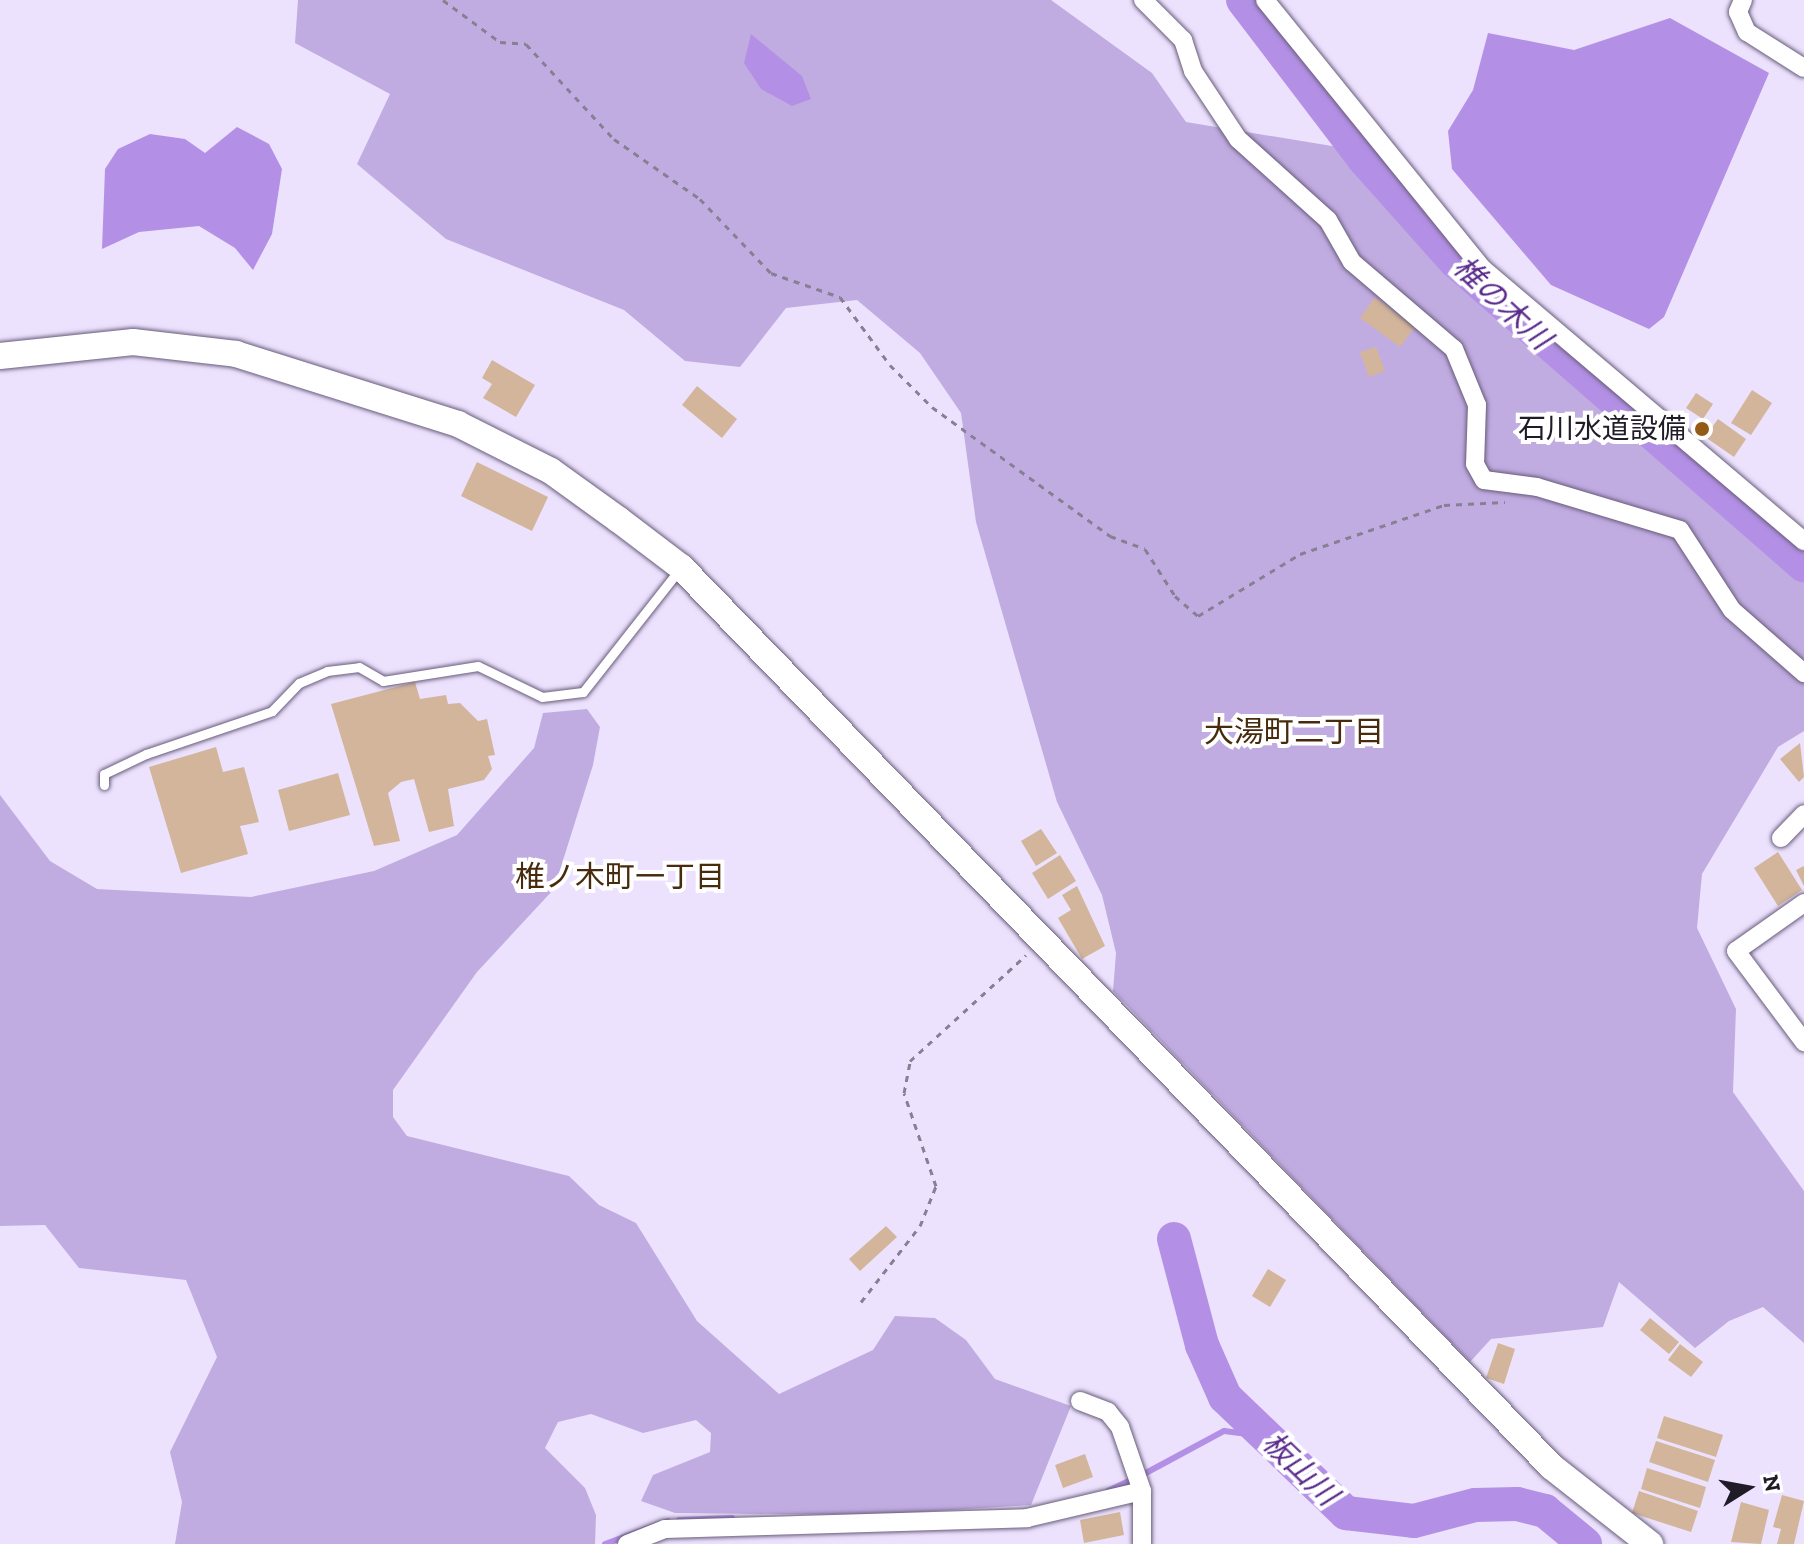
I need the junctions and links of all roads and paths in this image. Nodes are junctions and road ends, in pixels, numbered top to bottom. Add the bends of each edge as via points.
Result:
1 (443, 0) edge
2 (1143, 0) edge
3 (1265, 0) edge
4 (1743, 0) edge
5 (1804, 68) edge
6 (0, 356) edge
7 (1519, 485) junction
8 (1804, 541) edge
9 (681, 567) junction
10 (1804, 673) edge
11 (104, 785) dead end
12 (1804, 814) edge
13 (1781, 838) dead end
14 (1804, 903) edge
15 (1043, 939) junction
16 (1804, 1042) edge
17 (861, 1302) dead end
18 (1080, 1401) dead end
19 (1142, 1491) junction
20 (627, 1544) edge
21 (1142, 1544) edge
22 (1650, 1544) edge

1 - 7 path via 500,42 526,44 614,139 700,199 771,273 840,297 890,365 932,407 1110,536 1145,549 1175,596 1198,616 1300,554 1444,505 1497,505
2 - 7 street via 1183,40 1193,71 1238,139 1319,211 1352,262 1454,349 1477,405 1478,473 1493,484
3 - 8 street via 1483,269
4 - 5 street via 1738,12 1747,32
6 - 9 street via 133,342 236,354 328,379 458,424 551,471
7 - 10 street via 1680,530 1732,610
9 - 11 lane via 583,692 542,697 478,666 383,681 359,667 327,671 299,683 272,711 146,754 104,774
9 - 15 street
12 - 13 street
14 - 16 street via 1736,951
15 - 17 path via 910,1061 904,1093 936,1186 920,1226
15 - 22 street via 1552,1467
18 - 19 street via 1108,1412 1120,1427
19 - 20 street via 1027,1518 665,1529
19 - 21 street

